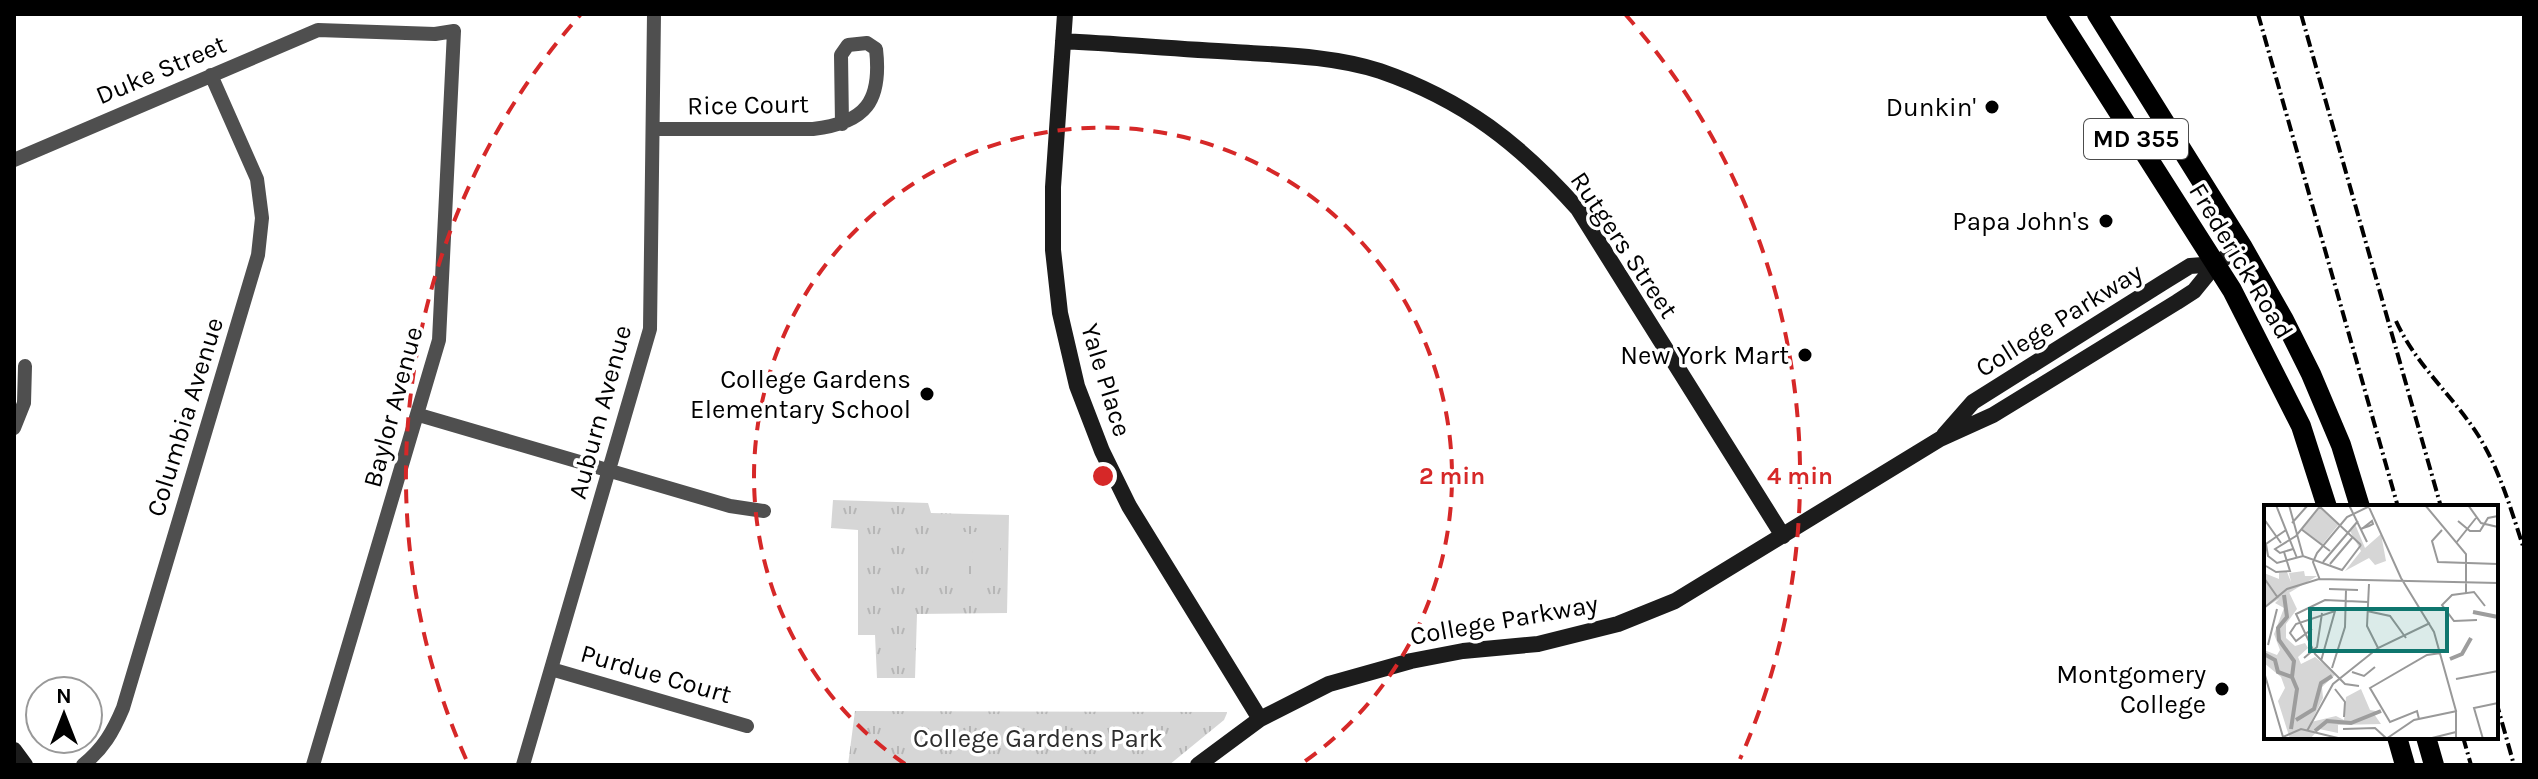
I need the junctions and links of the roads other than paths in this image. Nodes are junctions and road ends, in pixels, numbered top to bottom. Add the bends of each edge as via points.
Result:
1 (654, 14) edge
2 (1065, 14) edge
3 (2056, 14) edge
4 (2097, 14) edge
5 (1063, 41) junction
6 (452, 49) joint
7 (211, 75) junction
8 (842, 124) junction
9 (654, 129) junction
10 (14, 160) edge
11 (2242, 246) junction
12 (2216, 264) junction
13 (25, 366) dead end
14 (419, 415) junction
15 (14, 428) edge
16 (1940, 439) junction
17 (610, 470) junction
18 (2326, 505) edge
19 (2359, 505) edge
20 (764, 511) dead end
21 (1783, 536) junction
22 (551, 669) junction
23 (1260, 719) junction
24 (747, 726) dead end
25 (2398, 739) edge
26 (2427, 739) edge
27 (14, 750) edge
28 (25, 765) edge
29 (83, 765) edge
30 (313, 765) edge
31 (523, 765) edge
32 (1198, 765) edge
33 (2405, 765) edge
34 (2434, 765) edge

1 - 9 street, Auburn Avenue
2 - 5 street, Yale Place
3 - 12 main road, Frederick Road / MD 355
4 - 11 main road, Frederick Road / MD 355
5 - 21 street, Rutgers Street via 1346,63 1453,102 1486,123 1540,167 1578,209
5 - 23 street, Yale Place via 1053,250 1060,313 1077,386 1129,506
6 - 7 street, Duke Street via 454,31 318,30
6 - 14 street, Baylor Avenue via 439,340
7 - 10 street, Duke Street
7 - 29 street, Columbia Avenue via 257,179 262,218 258,255 123,708 111,735
8 - 8 street, Rice Court via 867,107 876,91 876,49 867,43 848,45 841,55
8 - 9 street, Rice Court via 813,129
9 - 17 street, Auburn Avenue via 650,329
11 - 12 street, College Parkway
11 - 19 main road, Frederick Road / MD 355 via 2311,374
12 - 16 street, College Parkway via 2194,291 1993,415
12 - 16 street, College Parkway via 2190,266 1973,402
12 - 18 main road, Frederick Road / MD 355 via 2301,426
13 - 15 street via 24,403
14 - 17 street
14 - 30 street, Baylor Avenue
16 - 21 street, College Parkway
17 - 20 street
17 - 22 street, Auburn Avenue
21 - 23 street, College Parkway via 1675,601 1618,624 1538,644 1411,661 1329,684
22 - 24 street, Purdue Court
22 - 31 street, Auburn Avenue
23 - 32 street, College Parkway
25 - 33 main road
26 - 34 main road
27 - 28 street

